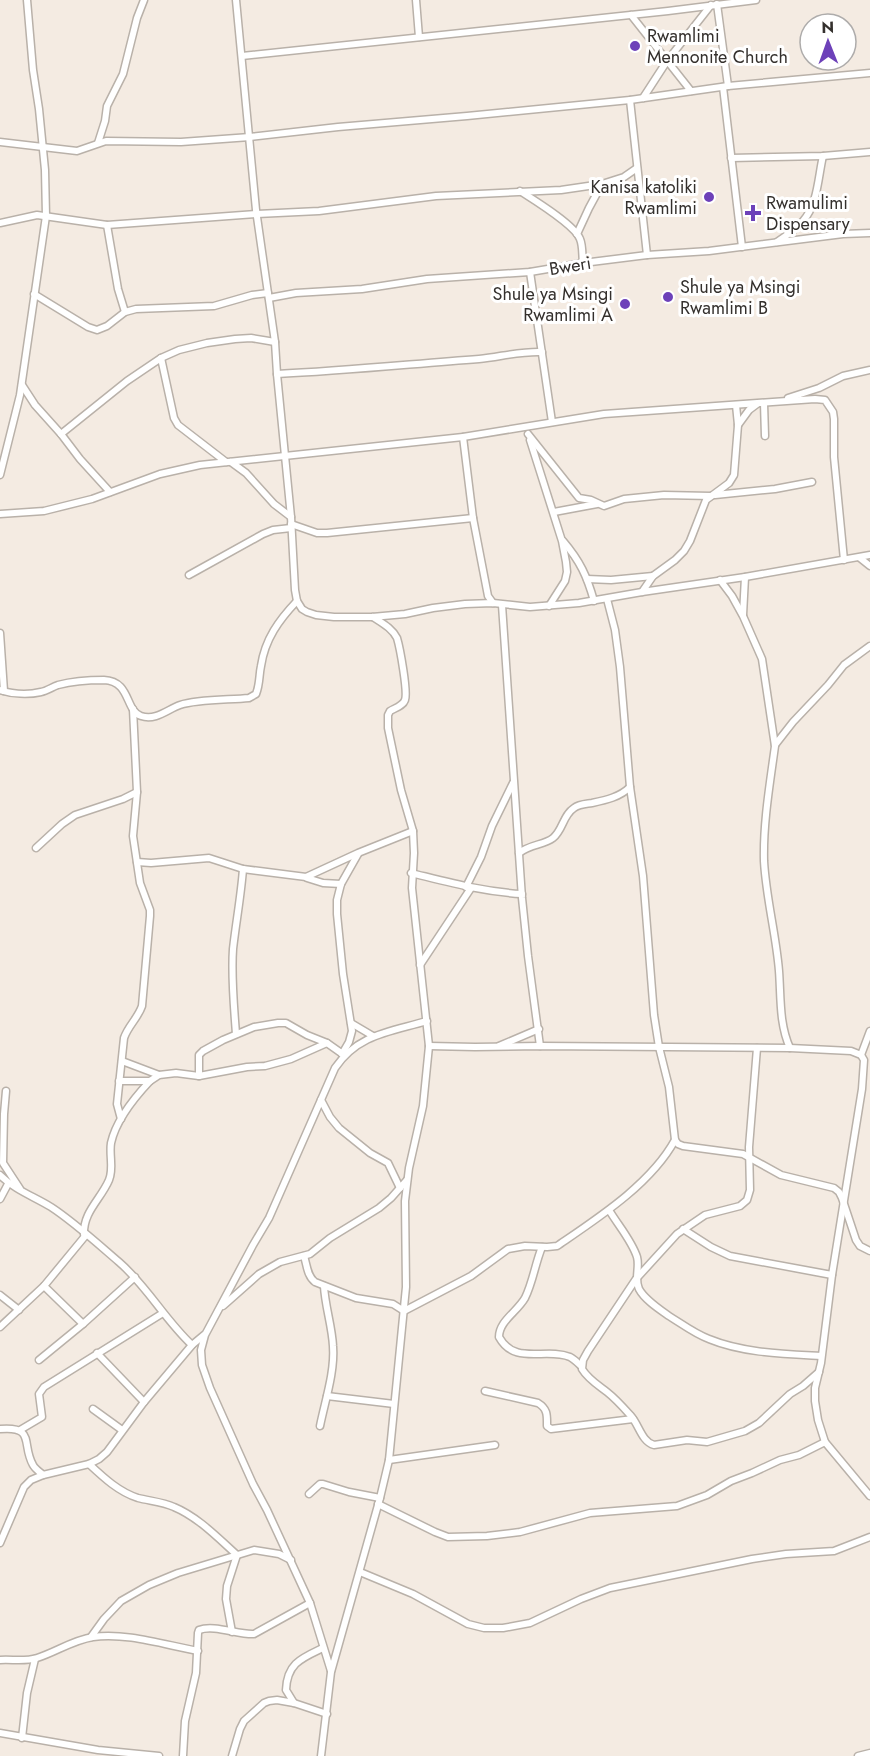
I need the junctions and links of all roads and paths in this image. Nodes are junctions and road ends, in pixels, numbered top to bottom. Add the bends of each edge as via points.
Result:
1 (27, 0) edge
2 (144, 0) edge
3 (236, 0) edge
4 (416, 0) edge
5 (756, 0) edge
6 (714, 5) junction
7 (631, 15) junction
8 (419, 37) junction
9 (242, 56) junction
10 (667, 61) junction
11 (870, 73) edge
12 (725, 86) junction
13 (691, 91) junction
14 (643, 98) junction
15 (630, 100) junction
16 (250, 137) junction
17 (0, 142) edge
18 (98, 143) junction
19 (43, 147) junction
20 (870, 152) edge
21 (823, 156) junction
22 (731, 158) junction
23 (637, 168) junction
24 (624, 177) junction
25 (638, 183) junction
26 (602, 184) junction
27 (520, 191) junction
28 (257, 214) junction
29 (46, 216) junction
30 (0, 223) edge
31 (108, 225) junction
32 (870, 233) edge
33 (578, 234) junction
34 (776, 243) junction
35 (742, 247) junction
36 (647, 255) junction
37 (583, 263) junction
38 (530, 272) junction
39 (34, 294) junction
40 (269, 296) junction
41 (125, 312) junction
42 (275, 342) junction
43 (542, 352) junction
44 (161, 358) junction
45 (870, 370) edge
46 (277, 374) junction
47 (21, 385) junction
48 (782, 401) junction
49 (761, 403) junction
50 (736, 405) junction
51 (552, 422) junction
52 (738, 425) junction
53 (527, 431) junction
54 (61, 434) junction
55 (765, 436) dead end
56 (463, 437) junction
57 (285, 455) junction
58 (228, 462) junction
59 (0, 475) edge
60 (812, 482) dead end
61 (110, 492) junction
62 (711, 495) junction
63 (598, 504) junction
64 (554, 512) junction
65 (0, 514) edge
66 (473, 518) junction
67 (291, 523) junction
68 (562, 541) junction
69 (870, 555) edge
70 (860, 558) junction
71 (844, 560) junction
72 (870, 566) edge
73 (189, 575) dead end
74 (653, 576) junction
75 (745, 577) junction
76 (588, 579) junction
77 (720, 580) junction
78 (642, 592) junction
79 (607, 599) junction
80 (297, 601) junction
81 (594, 601) junction
82 (493, 603) junction
83 (502, 605) junction
84 (549, 606) junction
85 (743, 616) junction
86 (372, 617) junction
87 (0, 633) edge
88 (870, 646) edge
89 (2, 690) edge
90 (133, 709) junction
91 (775, 746) junction
92 (514, 781) junction
93 (630, 787) junction
94 (137, 792) junction
95 (413, 831) junction
96 (36, 848) dead end
97 (358, 853) junction
98 (519, 853) junction
99 (137, 862) junction
100 (243, 869) junction
101 (411, 873) junction
102 (306, 877) junction
103 (341, 884) junction
104 (469, 887) junction
105 (522, 894) junction
106 (420, 965) junction
107 (427, 1021) junction
108 (351, 1023) junction
109 (539, 1029) junction
110 (870, 1031) edge
111 (236, 1034) junction
112 (373, 1036) junction
113 (327, 1043) junction
114 (429, 1046) junction
115 (540, 1046) junction
116 (495, 1047) junction
117 (659, 1047) junction
118 (757, 1048) junction
119 (790, 1048) junction
120 (343, 1055) junction
121 (861, 1055) junction
122 (122, 1061) junction
123 (159, 1075) junction
124 (199, 1076) junction
125 (119, 1081) junction
126 (150, 1081) junction
127 (6, 1091) dead end
128 (321, 1100) junction
129 (121, 1119) junction
130 (675, 1140) junction
131 (749, 1158) junction
132 (0, 1175) edge
133 (408, 1179) junction
134 (8, 1184) junction
135 (400, 1188) junction
136 (22, 1192) junction
137 (0, 1199) edge
138 (845, 1205) junction
139 (609, 1210) junction
140 (683, 1229) junction
141 (85, 1234) junction
142 (542, 1247) junction
143 (870, 1251) edge
144 (304, 1256) junction
145 (832, 1275) junction
146 (135, 1277) junction
147 (636, 1279) junction
148 (44, 1286) junction
149 (324, 1286) junction
150 (0, 1295) edge
151 (19, 1310) junction
152 (218, 1310) junction
153 (404, 1311) junction
154 (163, 1313) junction
155 (83, 1324) junction
156 (0, 1327) edge
157 (205, 1335) junction
158 (192, 1345) junction
159 (97, 1353) junction
160 (821, 1356) junction
161 (39, 1360) dead end
162 (582, 1366) junction
163 (819, 1372) junction
164 (485, 1391) dead end
165 (327, 1396) junction
166 (144, 1401) junction
167 (394, 1404) junction
168 (93, 1409) dead end
169 (633, 1419) junction
170 (320, 1426) dead end
171 (0, 1429) edge
172 (20, 1430) junction
173 (122, 1430) junction
174 (825, 1442) junction
175 (495, 1445) dead end
176 (389, 1460) junction
177 (89, 1464) junction
178 (43, 1475) junction
179 (309, 1494) dead end
180 (870, 1496) edge
181 (379, 1501) junction
182 (870, 1537) edge
183 (0, 1542) edge
184 (237, 1555) junction
185 (291, 1561) junction
186 (360, 1572) junction
187 (310, 1603) junction
188 (232, 1632) junction
189 (91, 1637) junction
190 (323, 1648) junction
191 (198, 1651) junction
192 (35, 1659) junction
193 (0, 1660) edge
194 (332, 1672) junction
195 (294, 1703) junction
196 (327, 1714) junction
197 (0, 1733) edge
198 (22, 1738) junction
199 (870, 1753) edge
200 (99, 1754) edge
201 (159, 1756) edge
202 (183, 1756) edge
203 (232, 1756) edge
204 (321, 1756) edge
205 (858, 1756) edge

1 - 19 street
2 - 18 street
3 - 9 street
4 - 8 street
5 - 6 street
6 - 7 street
6 - 10 street
6 - 12 street
7 - 8 street
7 - 10 street
8 - 9 street
9 - 16 street
10 - 13 street
10 - 14 street
11 - 12 street
12 - 13 street
12 - 22 street
13 - 14 street
14 - 15 street
15 - 16 street
15 - 23 street
16 - 18 street
16 - 28 street
17 - 19 street
18 - 19 street via 77,151
19 - 29 street
20 - 21 street
21 - 22 street
21 - 34 street via 806,219
22 - 35 street
23 - 24 street
23 - 25 street
24 - 25 street
24 - 26 street
25 - 36 street
26 - 27 street
26 - 33 street
27 - 28 street
27 - 33 street
28 - 31 street
28 - 40 street
29 - 30 street
29 - 31 street
29 - 39 street
31 - 41 street
32 - 34 street, Bweri
33 - 37 street
34 - 35 street, Bweri
35 - 36 street, Bweri
36 - 37 street, Bweri
37 - 38 street, Bweri
38 - 40 street, Bweri
38 - 43 street
39 - 41 street via 97,330
39 - 47 street
40 - 41 street, Bweri via 252,295 214,306
40 - 42 street
42 - 44 street via 251,338 207,343
42 - 46 street
43 - 46 street
43 - 51 street
44 - 54 street
44 - 58 street via 178,425
45 - 48 street via 843,376
46 - 57 street
47 - 54 street
47 - 59 street
48 - 49 street
48 - 71 street via 821,399 833,412
49 - 50 street
49 - 52 street via 749,410
49 - 55 street
50 - 51 street via 604,414
50 - 52 street
51 - 53 street
52 - 62 street via 734,475
53 - 56 street
53 - 63 street via 579,498
53 - 64 street
54 - 61 street
56 - 57 street
56 - 66 street
57 - 58 street
57 - 67 street
58 - 61 street via 160,474
58 - 67 street via 246,473
60 - 62 street
61 - 65 street via 44,511
62 - 63 street via 664,495
62 - 74 street via 684,551
63 - 64 street
64 - 68 street
66 - 67 street via 327,533
66 - 82 street via 488,596
67 - 73 street
67 - 80 street
68 - 76 street
68 - 84 street via 567,572
69 - 70 street
70 - 71 street
70 - 72 street
71 - 75 street
74 - 76 street
74 - 78 street
75 - 77 street
75 - 85 street
76 - 81 street
77 - 78 street
77 - 85 street
78 - 79 street
79 - 81 street
79 - 93 street via 620,667
80 - 86 street via 302,609 316,615
80 - 90 street via 267,641 256,694 179,705 151,717 140,716
81 - 84 street
82 - 83 street
82 - 86 street
83 - 84 street
83 - 92 street
85 - 91 street via 762,659
86 - 95 street via 394,632 399,645 405,700 390,711 388,728
87 - 89 street
88 - 91 street via 844,665
89 - 90 street via 29,694 72,682 111,681 126,694
90 - 94 street
91 - 119 street via 765,861 783,1024
92 - 98 street
92 - 104 street
93 - 98 street via 610,799 576,806 555,836
93 - 117 street via 643,876
94 - 96 street via 75,815
94 - 99 street via 133,827
95 - 97 street
95 - 101 street
97 - 102 street
97 - 103 street
98 - 105 street
99 - 100 street via 209,858
99 - 122 street via 150,916 142,1006 127,1029
100 - 102 street
100 - 111 street via 233,949
101 - 104 street
101 - 106 street
102 - 103 street via 323,884
103 - 108 street via 337,926
104 - 105 street
104 - 106 street
105 - 109 street
106 - 107 street
107 - 112 street
107 - 114 street
108 - 112 street
108 - 120 street via 351,1037
109 - 115 street
109 - 116 street
110 - 121 street
111 - 113 street via 267,1024 286,1023
111 - 124 street via 201,1053
112 - 120 street
113 - 120 street
113 - 124 street via 265,1066
114 - 116 street
114 - 133 street via 423,1106
115 - 116 street
115 - 117 street
117 - 118 street
117 - 130 street via 669,1087
118 - 119 street
118 - 131 street
119 - 121 street
120 - 128 street
121 - 138 street via 862,1089
122 - 123 street
122 - 125 street
123 - 124 street
123 - 126 street
125 - 126 street
125 - 129 street via 117,1104
126 - 129 street
127 - 136 street via 3,1163
128 - 135 street via 339,1128 388,1163
128 - 152 street via 269,1218
129 - 141 street via 111,1144 111,1176 85,1219
130 - 131 street via 683,1146
130 - 139 street via 655,1169
131 - 138 street via 781,1175 834,1188
131 - 140 street via 750,1190 744,1203 705,1215
132 - 134 street
133 - 135 street
133 - 153 street
134 - 136 street
134 - 137 street
135 - 144 street via 379,1208
136 - 141 street via 50,1207
138 - 143 street via 856,1240
138 - 145 street
139 - 142 street via 557,1246
139 - 147 street via 638,1260
140 - 145 street via 730,1256
140 - 147 street
141 - 146 street
141 - 148 street
142 - 153 street via 508,1249 471,1276
142 - 162 street via 524,1298 501,1326 499,1337 514,1352 567,1356
144 - 149 street via 311,1278
144 - 152 street via 280,1262 259,1274
145 - 160 street
146 - 154 street
146 - 155 street
147 - 160 street via 648,1300 706,1338 742,1348
147 - 162 street
148 - 151 street
148 - 155 street
149 - 153 street via 356,1298 393,1304
149 - 165 street via 334,1348
150 - 151 street
151 - 156 street
152 - 157 street
153 - 167 street
154 - 158 street
154 - 159 street
155 - 161 street
157 - 158 street
157 - 185 street via 202,1365 210,1388
158 - 166 street
159 - 166 street
159 - 172 street via 44,1386 39,1394 42,1417
160 - 163 street
162 - 169 street via 584,1374 618,1401
163 - 169 street via 759,1423 714,1441 650,1444
163 - 174 street via 815,1401
164 - 169 street via 544,1407 551,1429
165 - 167 street
165 - 170 street
166 - 173 street
167 - 176 street
168 - 173 street
171 - 172 street
172 - 178 street via 33,1465
173 - 177 street via 106,1452
174 - 180 street
174 - 181 street via 677,1506 590,1513 520,1532 448,1537
175 - 176 street
176 - 181 street
177 - 178 street
177 - 184 street via 120,1490 175,1507
178 - 183 street via 24,1487
179 - 181 street via 323,1484
181 - 186 street
182 - 186 street via 834,1551 752,1559 610,1588 530,1623 503,1628 468,1624 413,1594
184 - 185 street via 270,1551
184 - 188 street via 226,1599
184 - 189 street via 149,1585 121,1601
185 - 187 street
186 - 194 street
187 - 188 street via 254,1634
187 - 190 street
188 - 191 street via 199,1630
189 - 191 street via 125,1637
189 - 192 street
190 - 194 street
190 - 195 street via 295,1662 286,1690
191 - 202 street
192 - 193 street
192 - 198 street
194 - 196 street
195 - 196 street
195 - 203 street via 269,1701 248,1717
196 - 204 street
197 - 198 street
198 - 200 street
199 - 205 street
200 - 201 street via 108,1751

